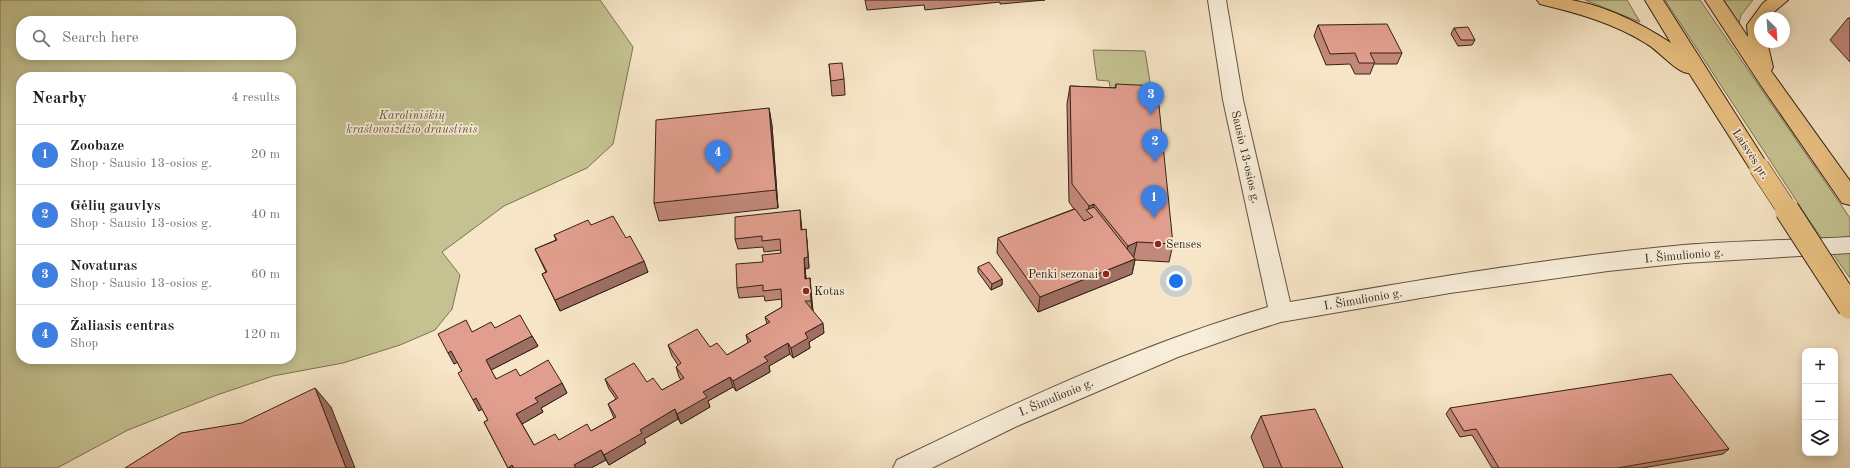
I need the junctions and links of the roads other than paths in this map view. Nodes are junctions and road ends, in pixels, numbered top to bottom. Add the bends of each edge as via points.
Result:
1 (1217, 0) edge
2 (1546, 0) edge
3 (1654, 0) edge
4 (1714, 0) edge
5 (1779, 0) edge
6 (1765, 12) edge
7 (1759, 48) edge
8 (1767, 80) junction
9 (1705, 83) junction
10 (1850, 197) edge
11 (1850, 245) edge
12 (1850, 307) edge
13 (1281, 313) junction
14 (906, 468) edge

1 - 13 street, Sausio 13-osios g. via 1233,100
2 - 9 main road via 1616,20 1666,48
3 - 9 main road, Laisvės pr.
4 - 8 main road
5 - 6 main road
7 - 8 main road
8 - 10 main road
9 - 12 main road, Laisvės pr., bridge
11 - 13 street, I. Šimulionio g. via 1685,254 1608,262 1450,284
13 - 14 street, I. Šimulionio g. via 1169,350 1006,419

